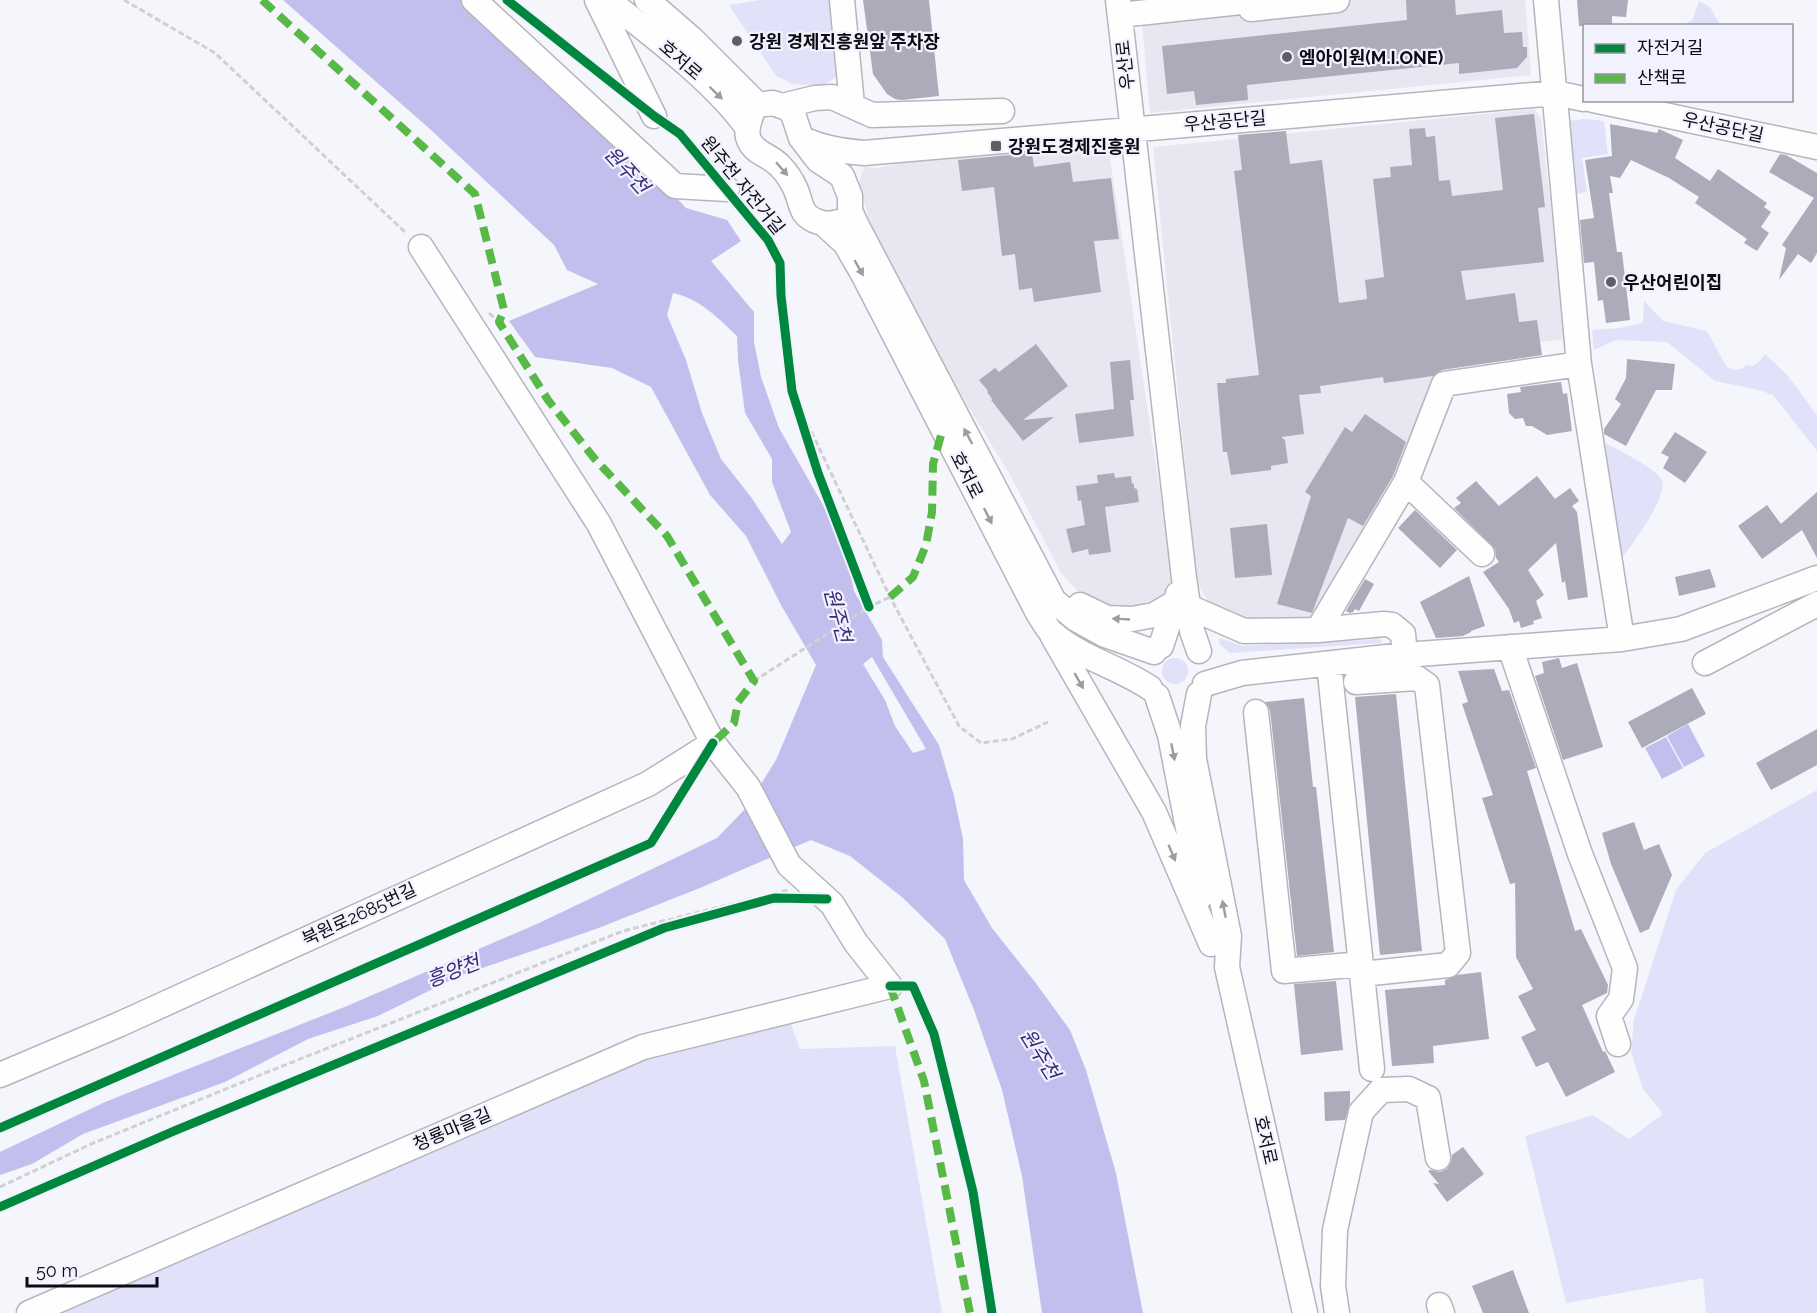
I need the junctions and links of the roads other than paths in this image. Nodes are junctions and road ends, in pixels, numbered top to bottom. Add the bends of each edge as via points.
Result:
1 (474, 0) edge
2 (597, 0) edge
3 (608, 0) edge
4 (842, 0) edge
5 (1337, 0) edge
6 (1546, 0) edge
7 (662, 4) edge
8 (1119, 7) edge
9 (734, 82) junction
10 (1555, 93) junction
11 (815, 98) junction
12 (1583, 99) edge
13 (1603, 102) edge
14 (852, 105) junction
15 (778, 108) junction
16 (1002, 111) dead end
17 (654, 116) dead end
18 (747, 127) junction
19 (1132, 129) junction
20 (801, 138) junction
21 (1817, 147) edge
22 (864, 153) junction
23 (842, 176) junction
24 (727, 189) dead end
25 (850, 211) junction
26 (823, 223) junction
27 (421, 246) road end
28 (1579, 364) junction
29 (1406, 482) junction
30 (1024, 544) junction
31 (1482, 554) dead end
32 (1817, 578) edge
33 (1182, 604) junction
34 (1817, 604) edge
35 (1318, 630) junction
36 (1049, 631) junction
37 (1622, 639) junction
38 (1510, 647) junction
39 (1157, 649) junction
40 (1202, 655) junction
41 (1405, 655) junction
42 (1705, 663) dead end
43 (1329, 664) junction
44 (1242, 673) junction
45 (1356, 682) dead end
46 (1202, 689) junction
47 (1153, 692) junction
48 (1257, 712) dead end
49 (713, 743) junction
50 (1211, 944) junction
51 (1227, 967) junction
52 (1361, 969) junction
53 (1618, 1044) dead end
54 (1372, 1069) dead end
55 (0, 1076) edge
56 (1438, 1158) dead end
57 (29, 1313) edge
58 (1305, 1313) edge
59 (1337, 1313) edge

1 - 24 street via 675,186
2 - 17 street
3 -> 18 street, 호저로 via 717,93
4 - 14 street
5 - 8 street via 1251,9 1250,2
6 - 10 street
7 - 9 street, 호저로
8 - 19 street, 우산로
9 - 11 street via 779,95
9 - 15 street, 호저로
10 - 12 street, 우산공단길
10 - 19 street, 우산공단길
10 - 28 street
11 - 14 street via 832,97
11 - 15 street
13 - 21 street, 우산공단길
14 - 16 street via 872,116
15 - 18 street via 751,114
15 - 20 street, 호저로
18 -> 26 street, 호저로 via 755,150 780,165 791,181 804,212
19 - 22 street, 우산공단길
19 - 33 street, 우산로 via 1184,578
20 - 22 street, 우산공단길 via 818,146
20 - 23 street, 호저로 via 818,160
22 - 23 street via 853,159
23 - 25 street, 호저로 via 850,196
25 - 26 street via 840,221
30 -> 25 street, 호저로
26 -> 36 street, 호저로 via 845,243 863,274
27 - 49 street via 599,524
28 - 29 street via 1444,384
28 - 37 street
29 - 31 street
29 - 35 street
33 -> 30 street via 1154,615 1107,618 1080,606 1056,584
30 - 39 street via 1054,601 1076,620 1105,635
32 - 37 street via 1681,629
33 - 35 street via 1244,632
33 - 39 street
33 - 40 street, 우산로
34 - 42 street
35 - 41 street via 1392,625 1403,634
36 - 47 street, 호저로 via 1078,650 1133,676
36 -> 50 street via 1154,812
37 - 38 street
38 - 41 street
38 - 53 street via 1580,854 1625,968 1621,999 1609,1016
39 - 40 street via 1180,642
39 - 47 street via 1146,670
40 - 44 street via 1219,669
40 - 46 street
41 - 43 street
43 - 44 street
43 - 52 street
44 - 46 street
45 - 52 street via 1417,678 1427,685 1458,953 1448,965
46 - 47 street via 1192,699 1174,703
51 -> 46 street via 1229,936 1194,759 1193,726
47 -> 50 street via 1170,735
48 - 52 street via 1284,971
49 - 55 street, 북원로2685번길 via 648,784
49 - 57 street, 청룡마을길 via 748,787 789,865 832,904 890,986 643,1047
50 - 51 street
51 - 58 street, 호저로
52 - 54 street
56 - 59 street via 1428,1098 1409,1089 1381,1090 1361,1112 1335,1230 1333,1286

